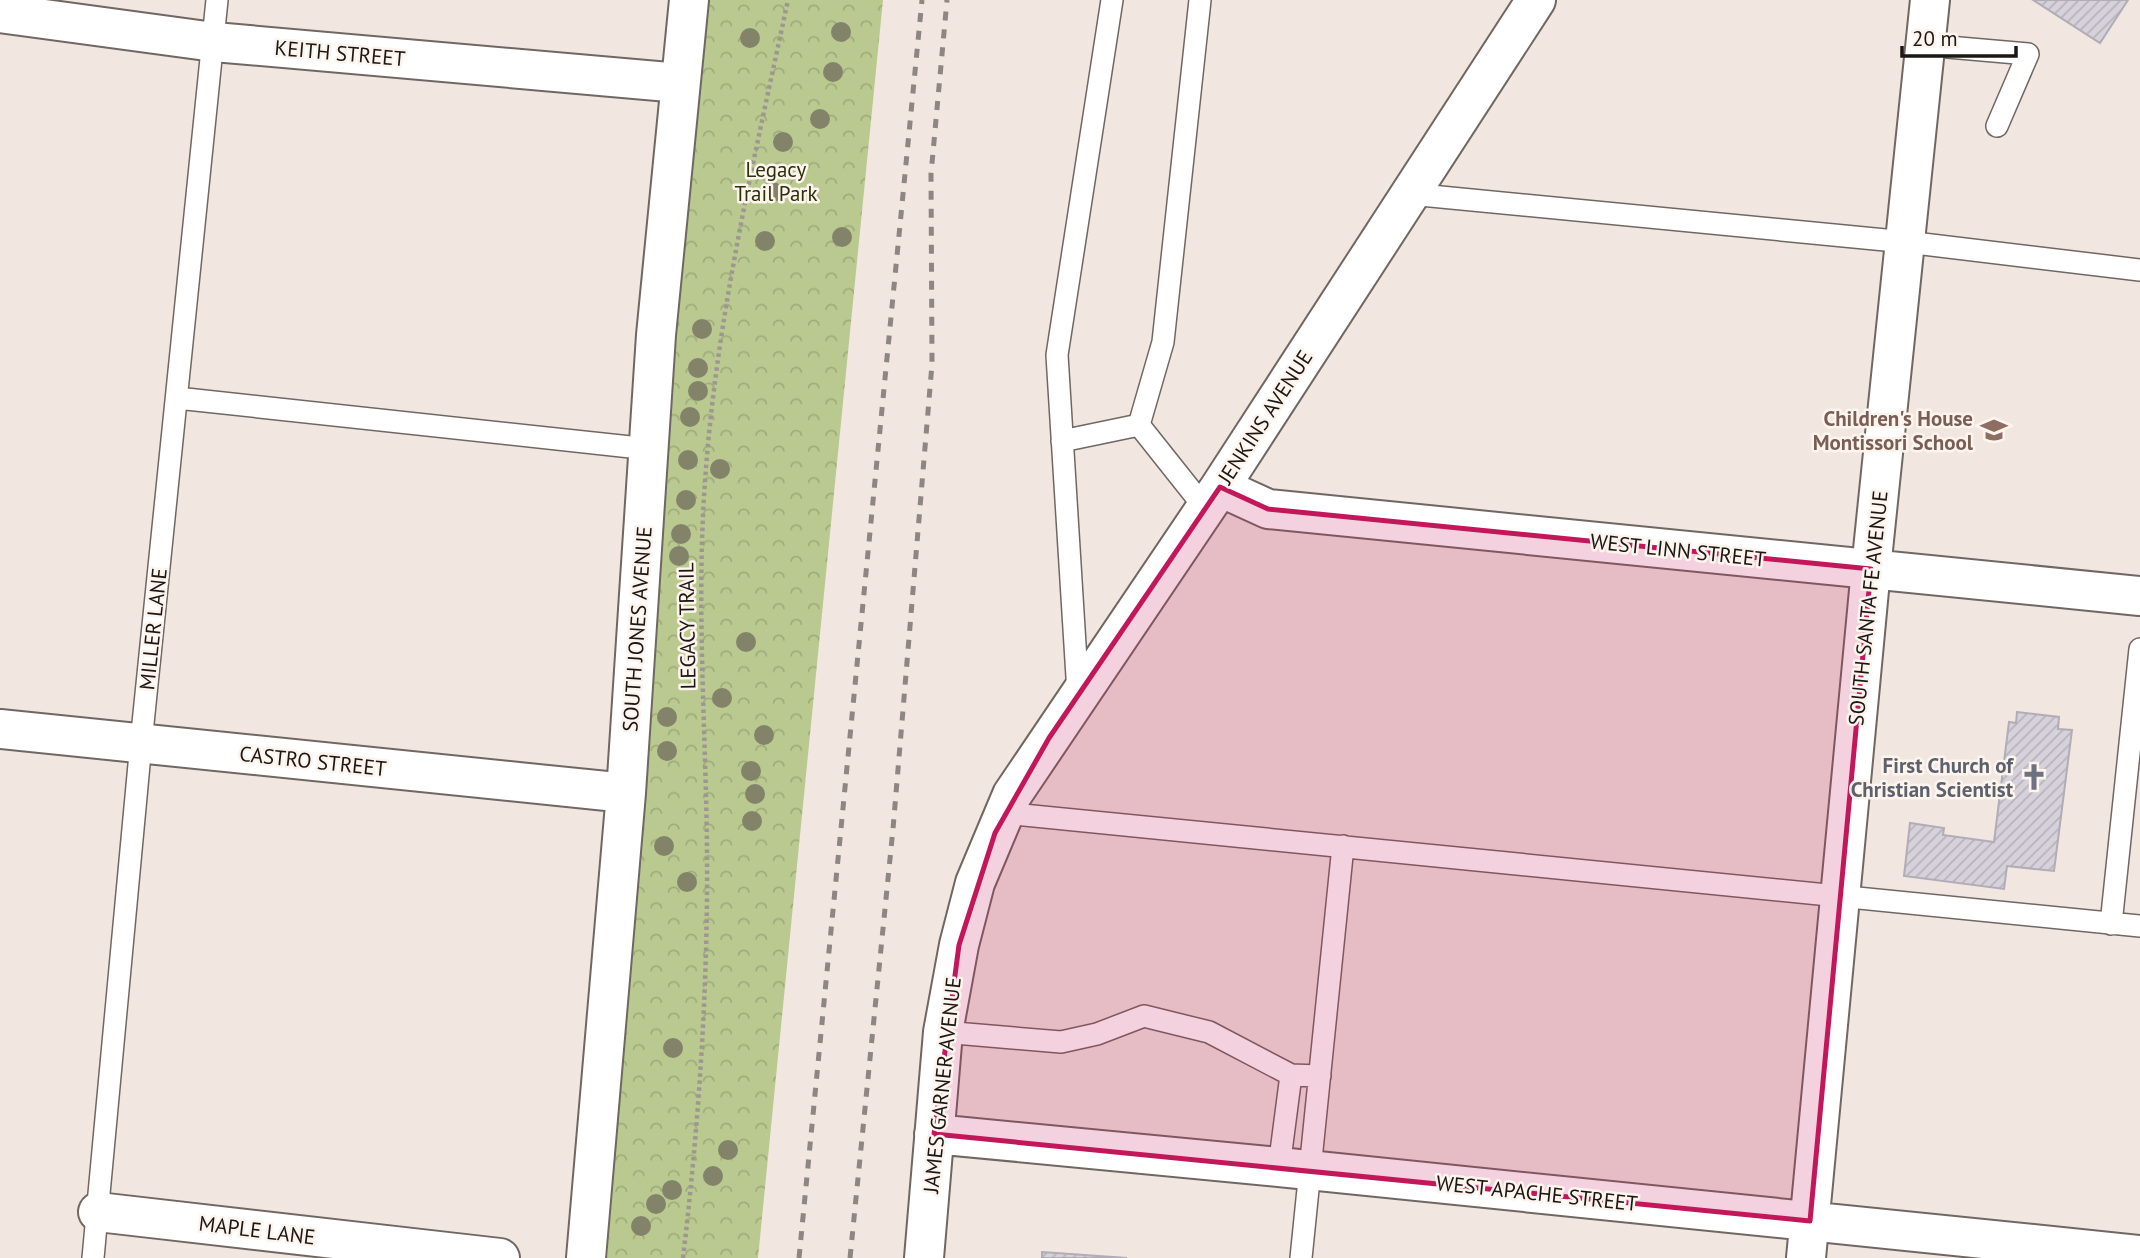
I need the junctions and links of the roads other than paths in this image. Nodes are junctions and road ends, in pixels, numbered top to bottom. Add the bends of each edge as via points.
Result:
1 (217, 0) edge
2 (689, 0) edge
3 (1112, 0) edge
4 (1200, 0) edge
5 (1536, 0) edge
6 (1930, 0) edge
7 (0, 13) edge
8 (214, 42) junction
9 (1925, 45) junction
10 (680, 83) junction
11 (1997, 126) dead end
12 (1410, 194) junction
13 (1906, 243) junction
14 (2140, 270) edge
15 (177, 398) junction
16 (1139, 425) junction
17 (1062, 441) junction
18 (649, 449) junction
19 (1212, 498) junction
20 (1871, 569) junction
21 (2140, 596) edge
22 (2140, 649) edge
23 (1079, 695) junction
24 (0, 729) edge
25 (141, 743) junction
26 (626, 793) junction
27 (999, 823) junction
28 (1343, 846) junction
29 (1840, 896) junction
30 (2111, 923) junction
31 (2140, 926) edge
32 (943, 1032) junction
33 (1291, 1075) junction
34 (1320, 1076) junction
35 (934, 1134) junction
36 (1294, 1169) junction
37 (98, 1212) junction
38 (1810, 1220) junction
39 (2140, 1255) edge
40 (93, 1258) edge
41 (499, 1258) edge
42 (586, 1258) edge
43 (924, 1258) edge
44 (1301, 1258) edge
45 (1806, 1258) edge

1 - 8 lane, MILLER LANE
2 - 10 street, SOUTH JONES AVENUE
3 - 17 lane via 1057,355
4 - 16 lane via 1163,342
5 - 12 street, JENKINS AVENUE
6 - 9 street, SOUTH SANTA FE AVENUE
7 - 8 street, KEITH STREET
8 - 10 street, KEITH STREET
8 - 15 lane, MILLER LANE
9 - 11 lane via 2028,54
9 - 13 street, SOUTH SANTA FE AVENUE
10 - 18 street, SOUTH JONES AVENUE
12 - 13 lane
12 - 19 street, JENKINS AVENUE
13 - 14 lane
13 - 20 street, SOUTH SANTA FE AVENUE
15 - 18 lane
15 - 25 lane, MILLER LANE
16 - 17 lane
16 - 19 lane
17 - 23 lane
18 - 26 street, SOUTH JONES AVENUE
19 - 20 street, WEST LINN STREET via 1268,509
19 - 23 street, JENKINS AVENUE
20 - 21 street, WEST LINN STREET
20 - 29 street, SOUTH SANTA FE AVENUE
22 - 30 lane
23 - 27 street, JENKINS AVENUE via 1012,795
24 - 25 street, CASTRO STREET
25 - 26 street, CASTRO STREET
25 - 37 lane, MILLER LANE
26 - 42 street, SOUTH JONES AVENUE
27 - 28 lane
27 - 32 street, JAMES GARNER AVENUE via 975,883
28 - 29 lane
28 - 34 lane
29 - 30 lane
29 - 38 street, SOUTH SANTA FE AVENUE
30 - 31 lane
32 - 33 lane via 1061,1042 1144,1016 1209,1032
32 - 35 street, JAMES GARNER AVENUE
33 - 34 lane
33 - 36 lane
34 - 36 lane
35 - 36 street, WEST APACHE STREET
35 - 43 street, JAMES GARNER AVENUE
36 - 38 street, WEST APACHE STREET
36 - 44 lane
37 - 40 lane, MILLER LANE
37 - 41 street, MAPLE LANE
38 - 39 street, WEST APACHE STREET
38 - 45 street, SOUTH SANTA FE AVENUE

